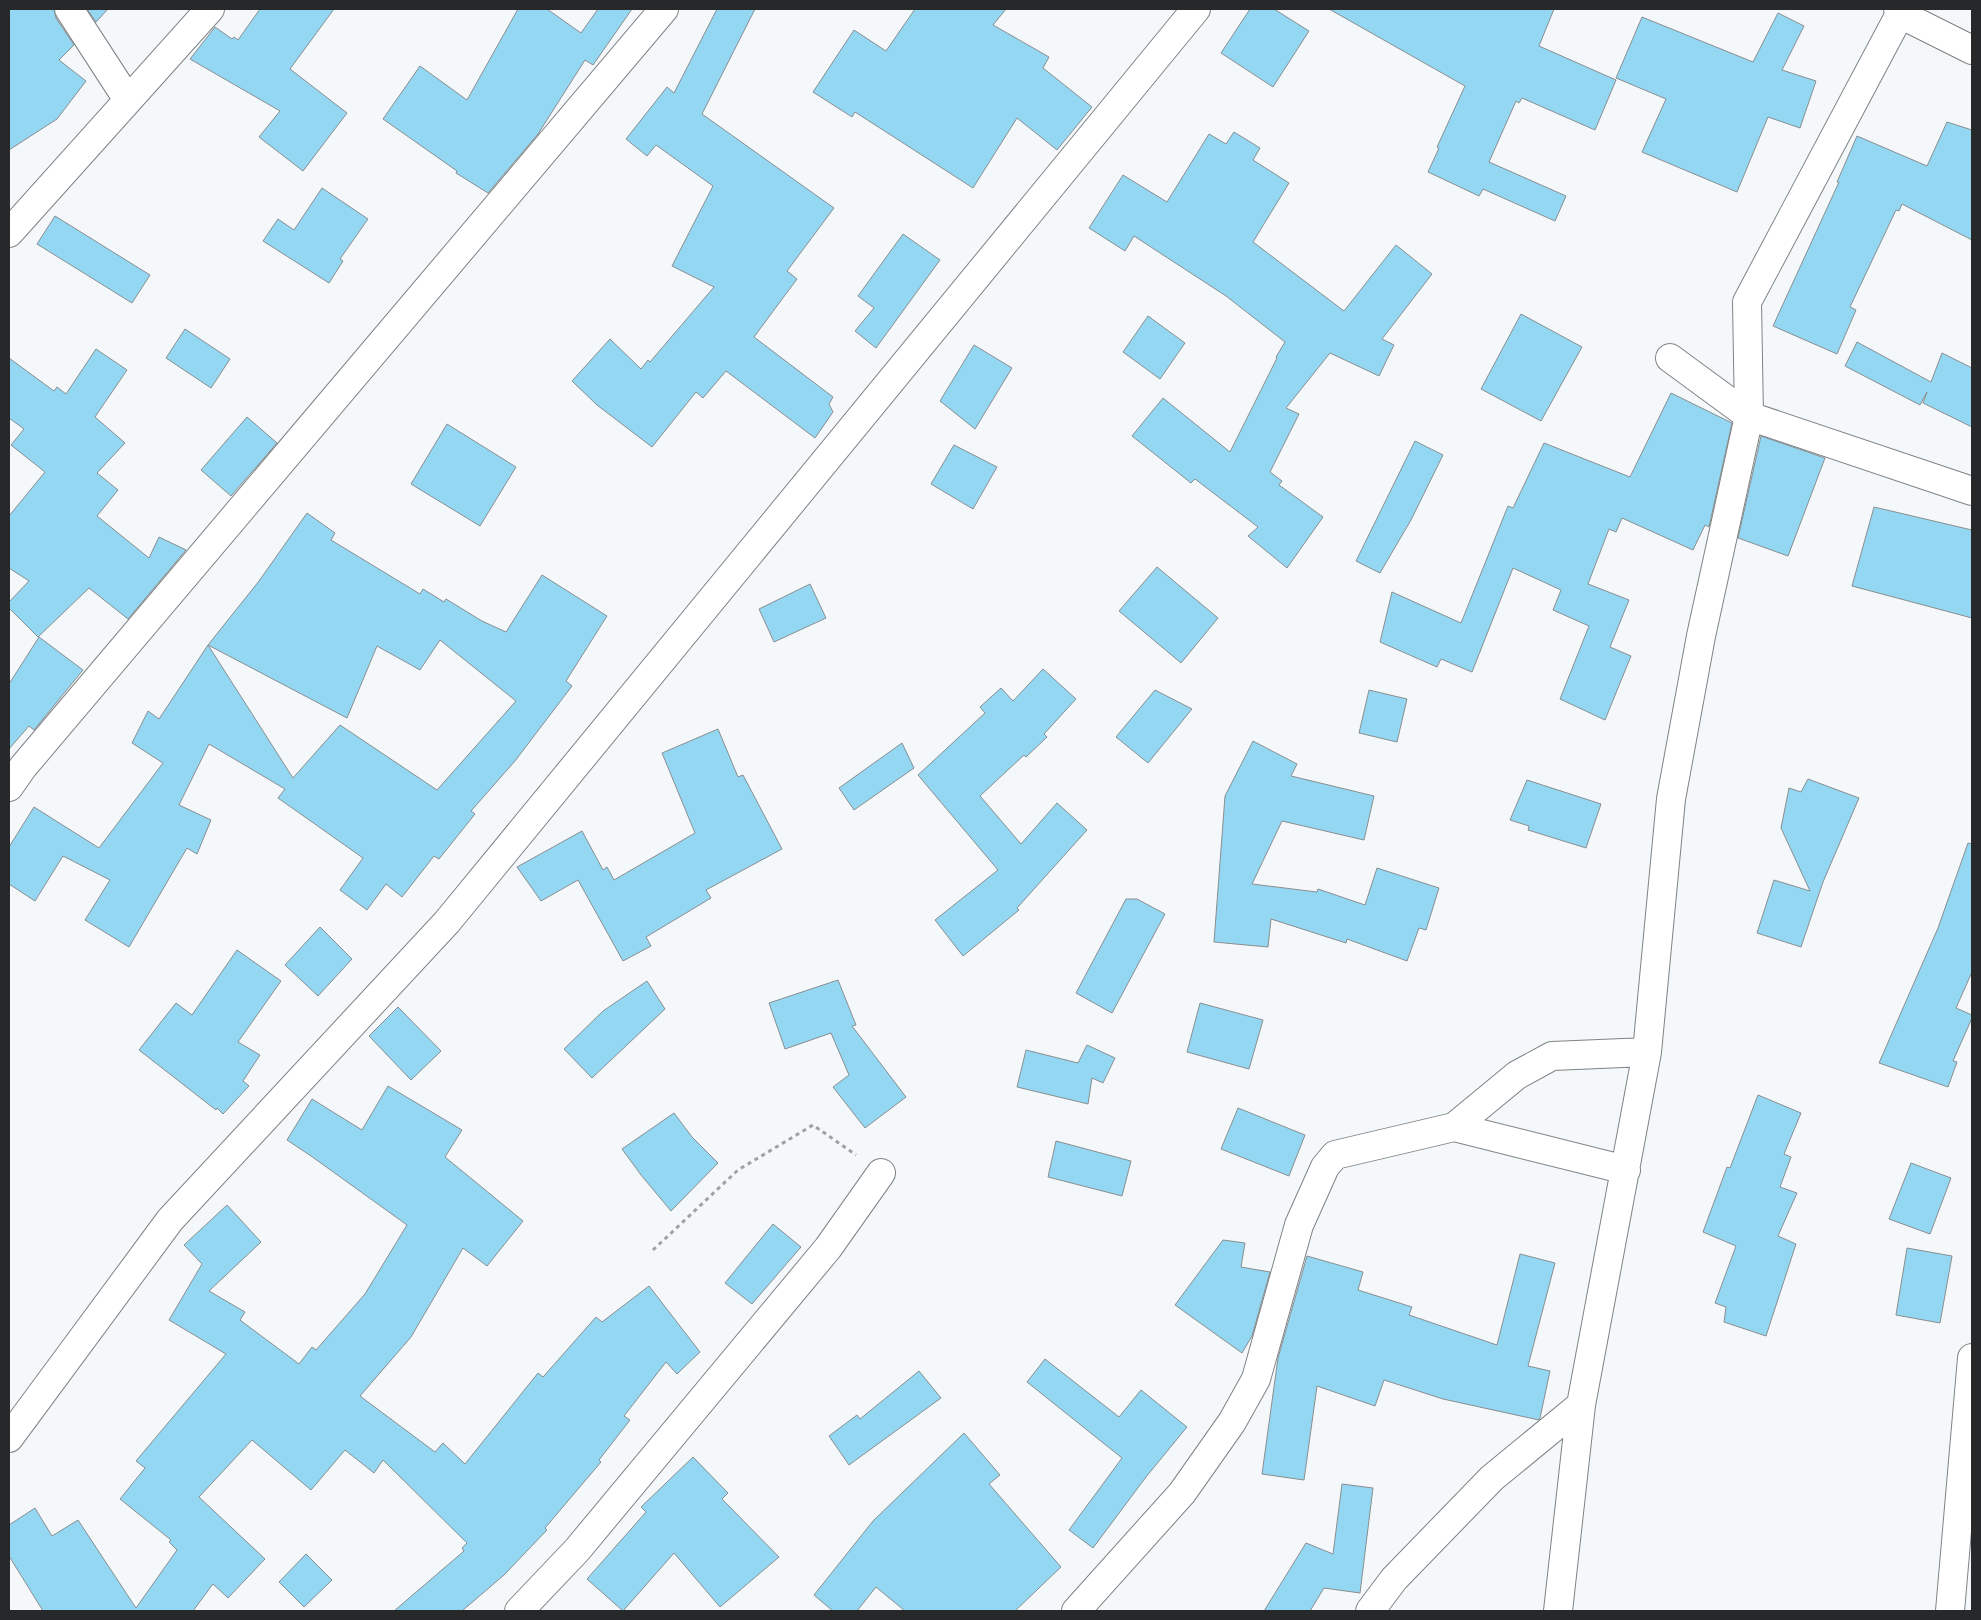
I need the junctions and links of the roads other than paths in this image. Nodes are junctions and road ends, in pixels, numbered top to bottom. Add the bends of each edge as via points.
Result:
1 (69, 9) edge
2 (210, 9) edge
3 (664, 9) edge
4 (1196, 9) edge
5 (1899, 11) edge
6 (1972, 50) edge
7 (128, 100) junction
8 (9, 233) edge
9 (1670, 358) dead end
10 (1749, 416) junction
11 (1972, 491) edge
12 (9, 787) edge
13 (1647, 1052) junction
14 (1454, 1126) junction
15 (1626, 1170) junction
16 (881, 1173) road end
17 (1972, 1358) edge
18 (1581, 1405) junction
19 (9, 1438) edge
20 (519, 1611) edge
21 (1076, 1611) edge
22 (1370, 1611) edge
23 (1558, 1611) edge
24 (1950, 1611) edge

1 - 7 street
2 - 7 street
3 - 12 street
4 - 19 street via 448,922 170,1220
5 - 6 street
5 - 10 street via 1747,302
7 - 8 street
9 - 10 street
10 - 11 street
10 - 13 street via 1671,799
13 - 14 street via 1552,1056 1517,1075
13 - 15 street
14 - 15 street
14 - 21 street via 1335,1155 1324,1167 1299,1226 1256,1379 1232,1422 1182,1494
15 - 18 street
16 - 20 street via 822,1256 576,1550
17 - 24 street
18 - 22 street via 1492,1478 1394,1578
18 - 23 street

